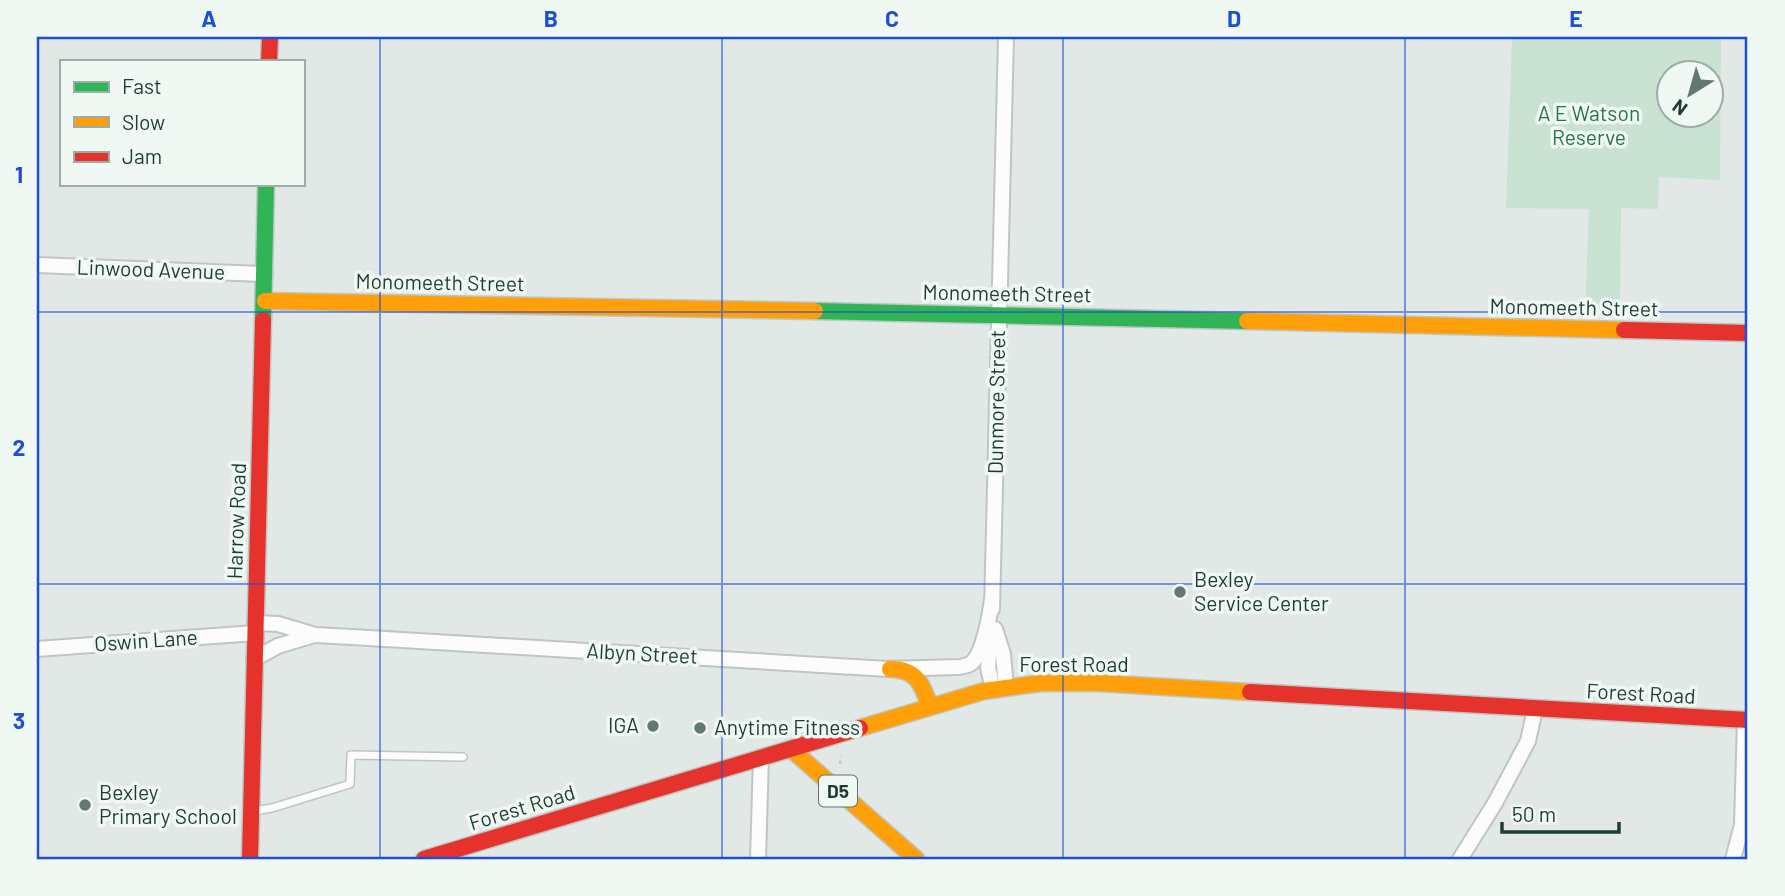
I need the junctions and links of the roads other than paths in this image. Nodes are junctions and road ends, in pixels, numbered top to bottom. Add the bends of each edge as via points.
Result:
1 (270, 37) edge
2 (1006, 37) edge
3 (269, 60) edge
4 (266, 186) edge
5 (37, 265) edge
6 (265, 274) junction
7 (265, 301) junction
8 (999, 314) junction
9 (1748, 333) edge
10 (992, 599) junction
11 (255, 628) junction
12 (315, 635) junction
13 (37, 649) edge
14 (254, 659) junction
15 (969, 665) joint
16 (890, 669) junction
17 (1000, 688) junction
18 (909, 701) junction
19 (930, 707) junction
20 (1535, 709) junction
21 (1746, 720) edge
22 (791, 749) junction
23 (463, 757) dead end
24 (761, 757) junction
25 (250, 811) junction
26 (250, 859) edge
27 (424, 859) edge
28 (758, 859) edge
29 (916, 859) edge
30 (1460, 859) edge
31 (1733, 859) edge

1 - 3 main road
2 - 8 street, Dunmore Street
4 - 6 main road, Harrow Road
5 - 6 street, Linwood Avenue
6 - 7 main road, Harrow Road
7 - 8 main road, Monomeeth Street
7 - 11 main road, Harrow Road
8 - 9 main road, Monomeeth Street
8 - 10 street, Dunmore Street
10 - 15 street, Dunmore Street via 979,650
10 - 17 street, Dunmore Street via 1003,654
11 - 12 street, Albyn Street via 278,624
11 - 13 street, Oswin Lane
11 - 14 main road, Harrow Road
12 - 14 street, Albyn Street
12 - 16 street, Albyn Street
14 - 25 main road, Harrow Road
15 - 16 street, Albyn Street
16 - 18 main road via 901,678
16 - 19 main road via 910,672 925,690
17 - 19 main road, Forest Road
17 - 20 main road, Forest Road via 1098,683
18 - 19 main road, Forest Road
18 - 22 main road, Forest Road
20 - 21 main road, Forest Road
20 - 30 street via 1528,741
21 - 31 street via 1742,825
22 - 24 main road, Forest Road
22 - 29 main road, D5
23 - 25 lane via 351,755 349,784
24 - 27 main road, Forest Road
24 - 28 street
25 - 26 main road, Harrow Road

